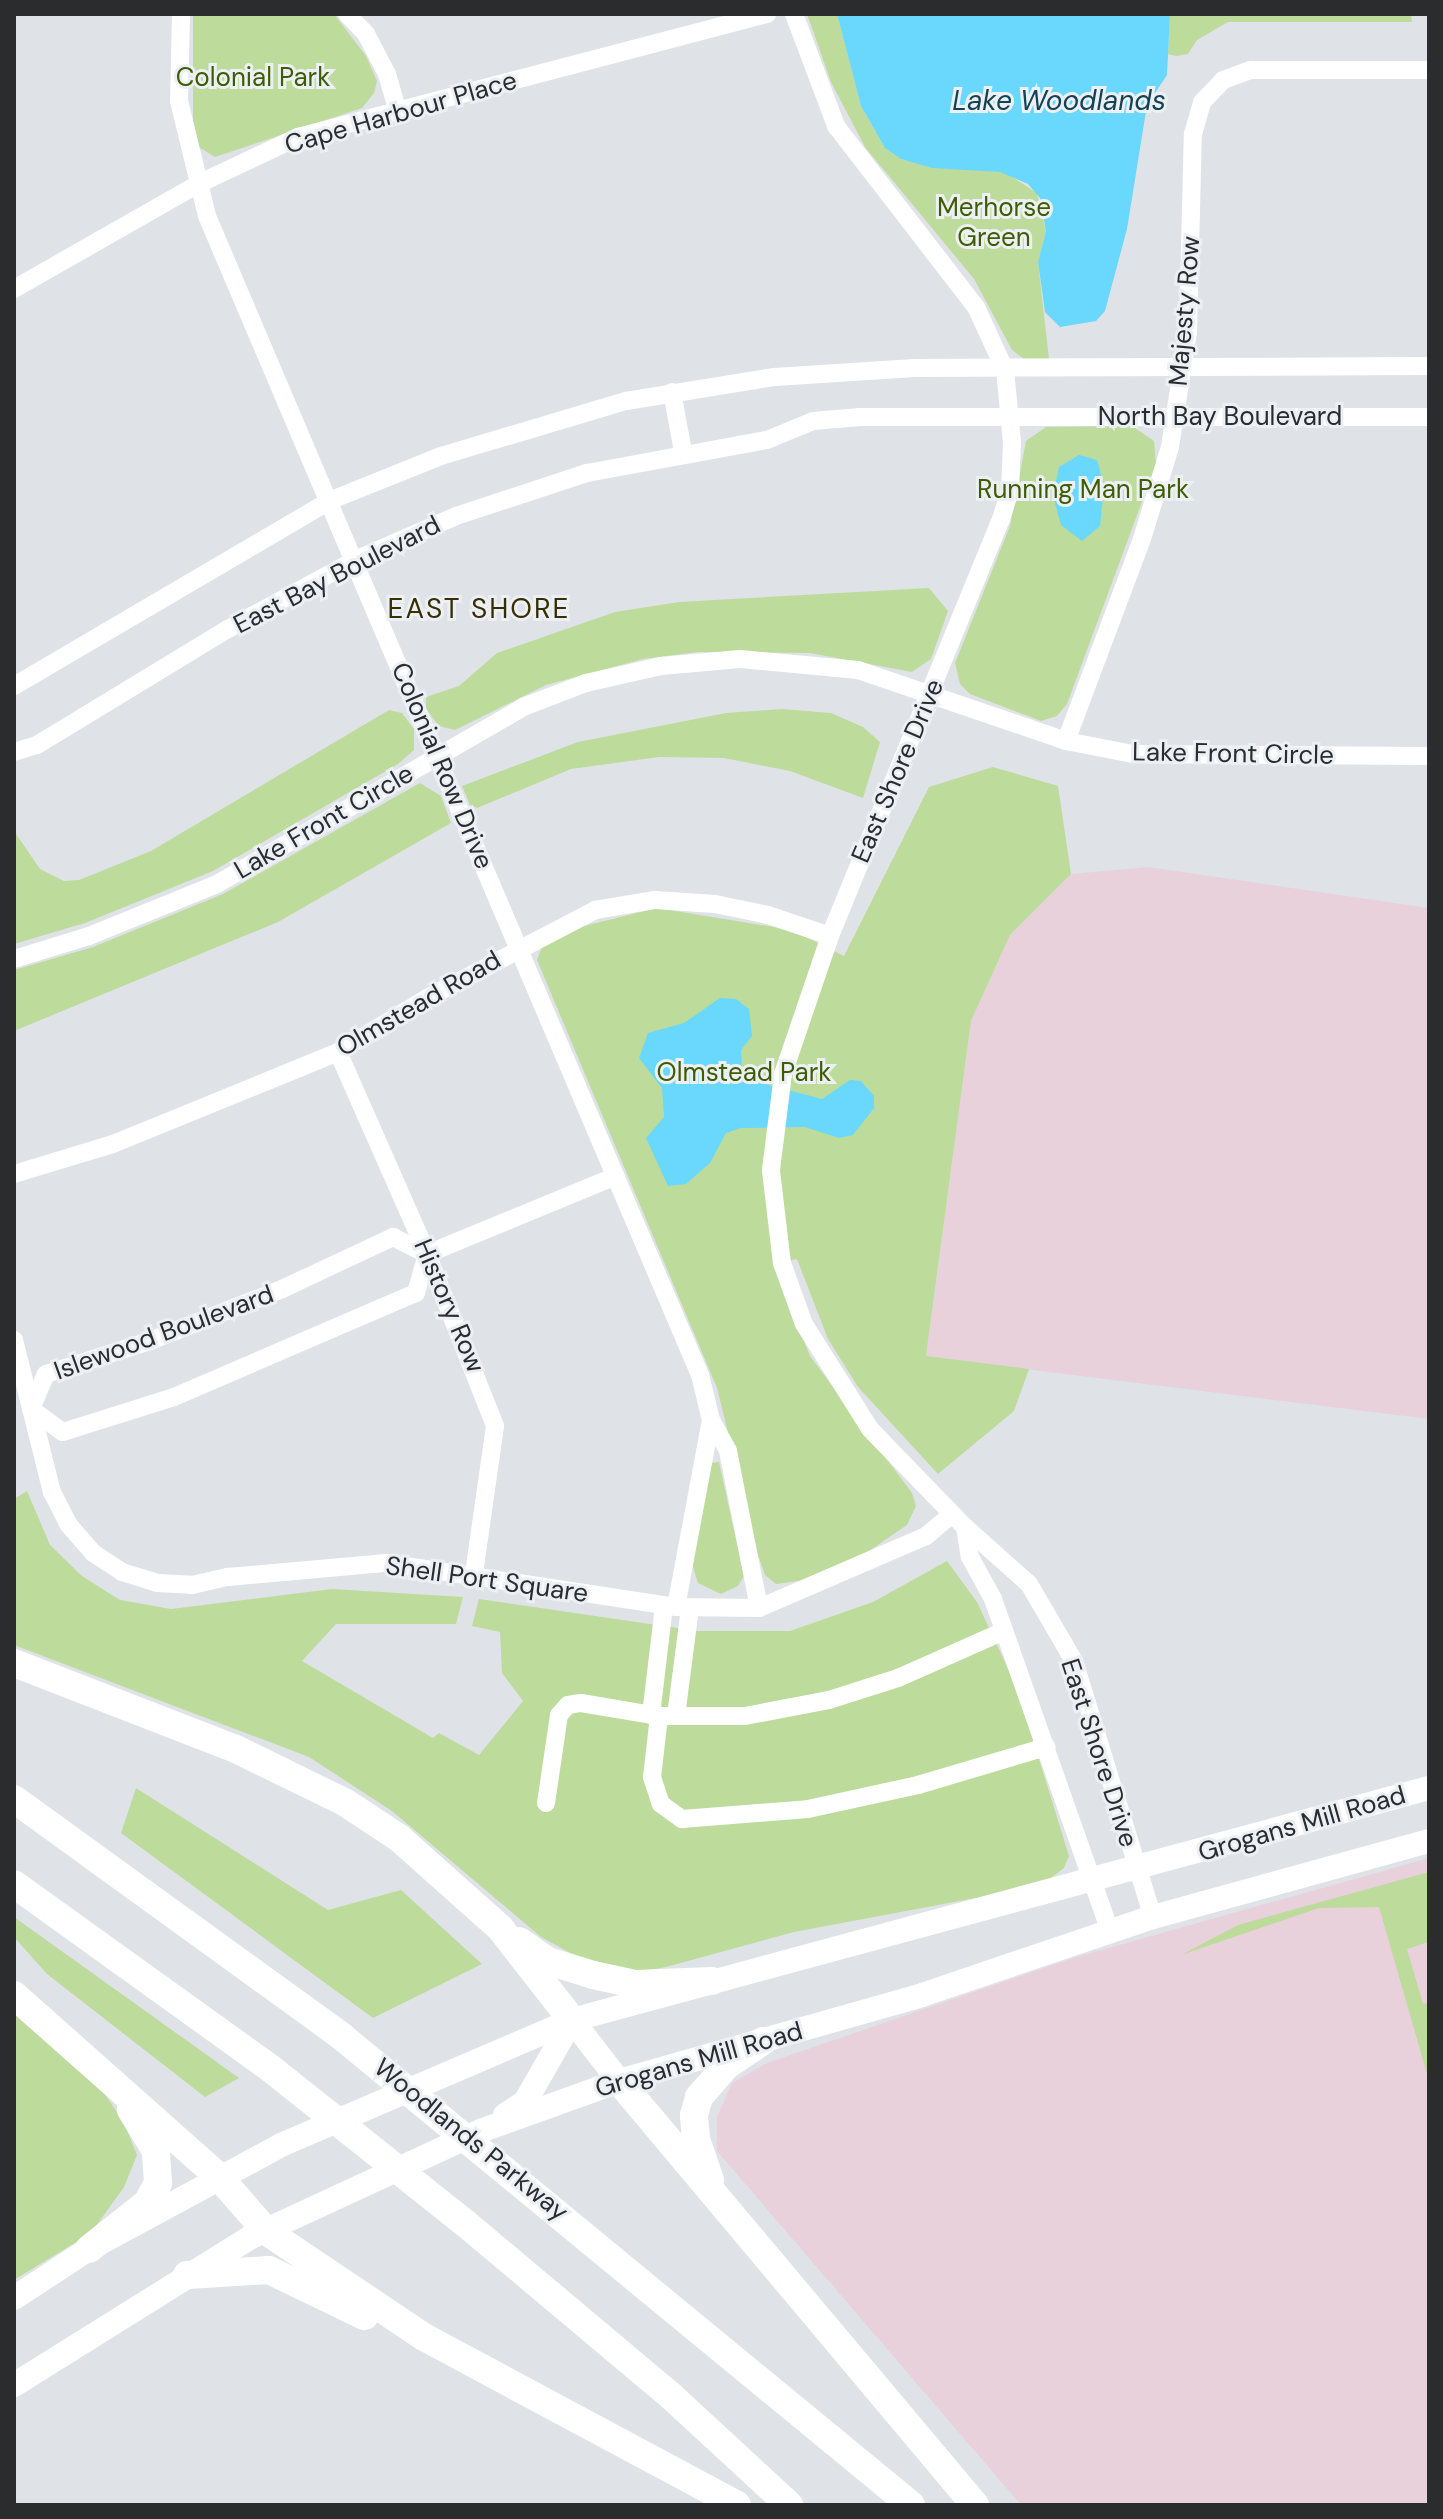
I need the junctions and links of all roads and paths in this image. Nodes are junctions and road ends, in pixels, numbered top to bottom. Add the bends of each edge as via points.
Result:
1 (181, 14) edge
2 (347, 14) edge
3 (767, 14) edge
4 (794, 14) edge
5 (1429, 70) edge
6 (397, 110) junction
7 (196, 185) junction
8 (14, 289) edge
9 (1183, 366) junction
10 (1429, 366) edge
11 (1005, 370) junction
12 (672, 392) junction
13 (1175, 417) junction
14 (1429, 417) edge
15 (1011, 418) junction
16 (683, 452) junction
17 (329, 501) junction
18 (355, 560) junction
19 (14, 686) edge
20 (930, 695) junction
21 (1066, 741) junction
22 (14, 752) edge
23 (1429, 756) edge
24 (437, 757) junction
25 (830, 936) junction
26 (520, 947) junction
27 (14, 959) edge
28 (338, 1052) junction
29 (14, 1174) edge
30 (616, 1176) junction
31 (427, 1254) junction
32 (14, 1340) edge
33 (23, 1412) edge
34 (711, 1420) junction
35 (959, 1520) junction
36 (474, 1573) junction
37 (676, 1607) junction
38 (759, 1608) junction
39 (1004, 1631) junction
40 (14, 1663) edge
41 (662, 1716) junction
42 (1046, 1747) junction
43 (1429, 1788) edge
44 (14, 1799) edge
45 (546, 1803) dead end
46 (1429, 1841) edge
47 (1136, 1869) junction
48 (1094, 1882) junction
49 (14, 1884) edge
50 (1153, 1917) junction
51 (500, 1928) junction
52 (1110, 1931) junction
53 (712, 1981) junction
54 (14, 1995) edge
55 (572, 2020) junction
56 (763, 2041) junction
57 (99, 2068) junction
58 (619, 2081) junction
59 (483, 2130) junction
60 (220, 2178) junction
61 (715, 2196) junction
62 (266, 2231) junction
63 (89, 2249) junction
64 (187, 2275) junction
65 (14, 2298) edge
66 (424, 2337) junction
67 (14, 2385) edge
68 (737, 2505) edge
69 (789, 2505) edge
70 (911, 2505) edge
71 (975, 2505) edge

1 - 7 street, Colonial Row Drive via 179,101
2 - 6 street via 366,34 387,74
3 - 6 street, Cape Harbour Place
4 - 11 street, East Shore Drive via 836,126 961,285
5 - 9 street, Majesty Row via 1251,70 1212,89 1195,118 1193,134 1191,295
6 - 7 street, Cape Harbour Place via 298,137
7 - 8 street, Cape Harbour Place
7 - 17 street, Colonial Row Drive
9 - 10 street, North Bay Boulevard
9 - 11 street, North Bay Boulevard
9 - 13 street, Majesty Row
11 - 12 street via 828,372
11 - 15 street, East Shore Drive
12 - 16 street
12 - 17 street via 517,431
13 - 14 street, North Bay Boulevard
13 - 15 street, North Bay Boulevard
13 - 21 street, Majesty Row via 1146,529
15 - 16 street, East Bay Boulevard via 813,421 767,440
15 - 20 street, East Shore Drive via 1012,473 1006,504
16 - 18 street, East Bay Boulevard via 523,493
17 - 18 street, Colonial Row Drive
17 - 19 street
18 - 22 street, East Bay Boulevard via 228,629 37,745
18 - 24 street, Colonial Row Drive
20 - 21 street, Lake Front Circle
20 - 24 street, Lake Front Circle via 858,670 802,662 740,659 661,666 586,683 523,707
20 - 25 street, East Shore Drive
21 - 23 street, Lake Front Circle via 1157,756
24 - 26 street, Colonial Row Drive
24 - 27 street, Lake Front Circle via 217,884 115,926
25 - 26 street, Olmstead Road via 755,912 655,900 595,910
25 - 35 street, East Shore Drive via 783,1074 771,1147 782,1263 804,1324 870,1429
26 - 28 street, Olmstead Road
26 - 30 street, Colonial Row Drive
28 - 29 street, Olmstead Road via 113,1144
28 - 31 street, History Row
30 - 31 street
30 - 34 street, Colonial Row Drive via 700,1375
31 - 33 street, Islewood Boulevard via 393,1237 269,1294 46,1374
31 - 33 street, Islewood Boulevard via 416,1293 174,1397 63,1432
31 - 36 street, History Row via 495,1426
32 - 33 street, Shell Port Square
33 - 36 street, Shell Port Square via 68,1524 93,1553 122,1572 157,1583 192,1585 356,1564
34 - 37 street, Colonial Row Drive
34 - 38 street, Colonial Row Drive via 728,1451
35 - 38 street, Shell Port Square
35 - 39 street, East Shore Drive
35 - 47 street, East Shore Drive via 1029,1584 1074,1661
36 - 37 street, Shell Port Square
37 - 38 street, Shell Port Square
37 - 41 street
37 - 41 street
39 - 41 street via 898,1678 829,1700 745,1716
39 - 42 street, East Shore Drive
40 - 51 main road via 292,1773 399,1838
41 - 42 street via 652,1777 661,1804 682,1819 808,1809 918,1785
41 - 45 street via 568,1705 559,1715
42 - 48 street, East Shore Drive
43 - 47 main road, Grogans Mill Road
44 - 70 main road, Woodlands Parkway via 341,2036
46 - 50 main road, Grogans Mill Road
47 - 48 main road, Grogans Mill Road
47 - 50 street, East Shore Drive
48 - 52 street, East Shore Drive
48 - 53 main road, Grogans Mill Road
49 - 69 main road via 270,2068 465,2223 671,2396
50 - 52 main road, Grogans Mill Road
51 - 53 main road via 548,1961 593,1975 635,1984
51 - 55 main road
52 - 56 main road, Grogans Mill Road
53 - 55 main road, Grogans Mill Road
54 - 57 main road
55 - 58 main road
55 - 59 main road via 525,2102
55 - 60 main road, Grogans Mill Road via 369,2105
56 - 58 main road, Grogans Mill Road
56 - 61 main road via 727,2065 699,2097 696,2139
57 - 60 main road
57 - 63 main road via 156,2151 158,2183 147,2203
58 - 59 main road, Grogans Mill Road
58 - 61 main road
59 - 62 main road, Grogans Mill Road
60 - 62 main road
60 - 63 main road, Grogans Mill Road
61 - 71 main road
62 - 64 main road, Grogans Mill Road
62 - 66 main road
63 - 65 main road, Grogans Mill Road
64 - 66 main road via 269,2270 364,2316
64 - 67 main road, Grogans Mill Road
66 - 68 main road

